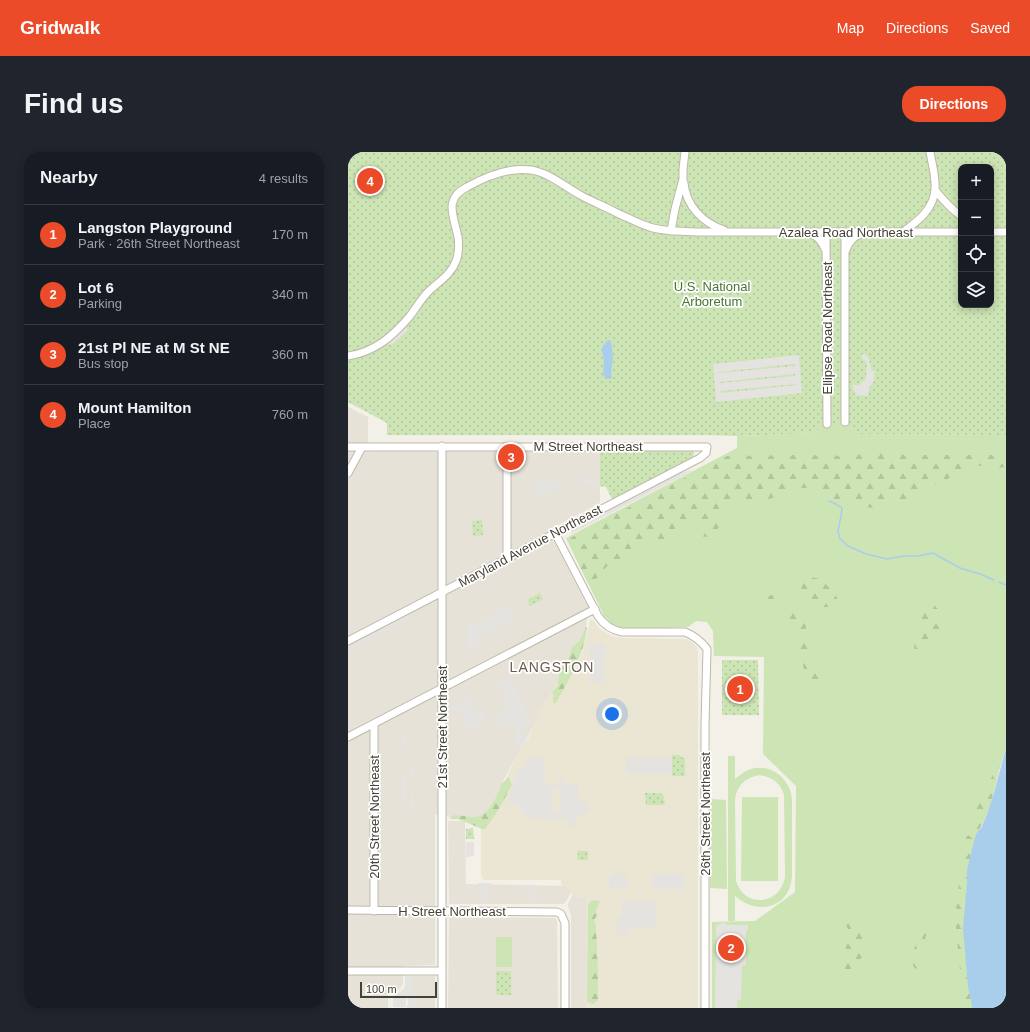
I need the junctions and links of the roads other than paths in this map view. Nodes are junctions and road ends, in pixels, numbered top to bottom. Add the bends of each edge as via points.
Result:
1 (685, 152) edge
2 (930, 152) edge
3 (683, 179) junction
4 (935, 190) junction
5 (958, 214) edge
6 (671, 231) junction
7 (730, 232) junction
8 (808, 232) junction
9 (826, 232) junction
10 (845, 232) junction
11 (865, 232) junction
12 (903, 232) junction
13 (958, 232) edge
14 (994, 232) edge
15 (1006, 232) edge
16 (826, 253) junction
17 (845, 254) junction
18 (348, 356) edge
19 (845, 422) dead end
20 (827, 424) dead end
21 (442, 446) junction
22 (507, 446) junction
23 (707, 446) joint
24 (348, 447) edge
25 (362, 447) junction
26 (348, 473) edge
27 (555, 533) junction
28 (507, 558) junction
29 (442, 592) junction
30 (594, 609) junction
31 (348, 641) edge
32 (442, 688) junction
33 (374, 724) junction
34 (348, 737) edge
35 (348, 910) edge
36 (374, 910) junction
37 (442, 911) junction
38 (348, 971) edge
39 (442, 971) junction
40 (442, 1008) edge
41 (565, 1008) edge
42 (705, 1008) edge

1 - 3 street
2 - 4 street
3 - 6 street
3 - 7 street, Azalea Road Northeast via 687,197 698,215 713,226
4 - 5 street
4 - 12 street via 927,211
6 - 7 street, Azalea Road Northeast
6 - 18 street, Azalea Road Northeast via 640,224 539,172 515,170 485,179 463,189 453,200 452,210 459,247 457,260 450,272 427,293 405,322 387,339 369,351
7 - 8 street, Azalea Road Northeast
8 - 9 street, Azalea Road Northeast
8 - 16 street via 823,243
9 - 10 street, Azalea Road Northeast
9 - 16 street, Ellipse Road Northeast
10 - 11 street, Azalea Road Northeast
10 - 17 street
11 - 12 street, Azalea Road Northeast
11 - 17 street via 852,239
12 - 13 street, Azalea Road Northeast
14 - 15 street
16 - 20 street, Ellipse Road Northeast
17 - 19 street
21 - 22 street, M Street Northeast
21 - 25 street, M Street Northeast
21 - 29 street, 21st Street Northeast
22 - 23 street, M Street Northeast
22 - 28 street
23 - 27 street, Maryland Avenue Northeast via 706,454 700,458
24 - 25 street, M Street Northeast
25 - 26 street
27 - 28 street, Maryland Avenue Northeast
27 - 30 street
28 - 29 street, Maryland Avenue Northeast
29 - 31 street, Maryland Avenue Northeast
29 - 32 street, 21st Street Northeast
30 - 32 street
30 - 42 street, 26th Street Northeast via 604,624 611,629 628,632 685,632 700,640 707,649
32 - 33 street
32 - 37 street, 21st Street Northeast
33 - 34 street
33 - 36 street, 20th Street Northeast
35 - 36 street, H Street Northeast
36 - 37 street, H Street Northeast
37 - 39 street, 21st Street Northeast
37 - 41 street, H Street Northeast via 561,914 564,923
38 - 39 street
39 - 40 street, 21st Street Northeast

